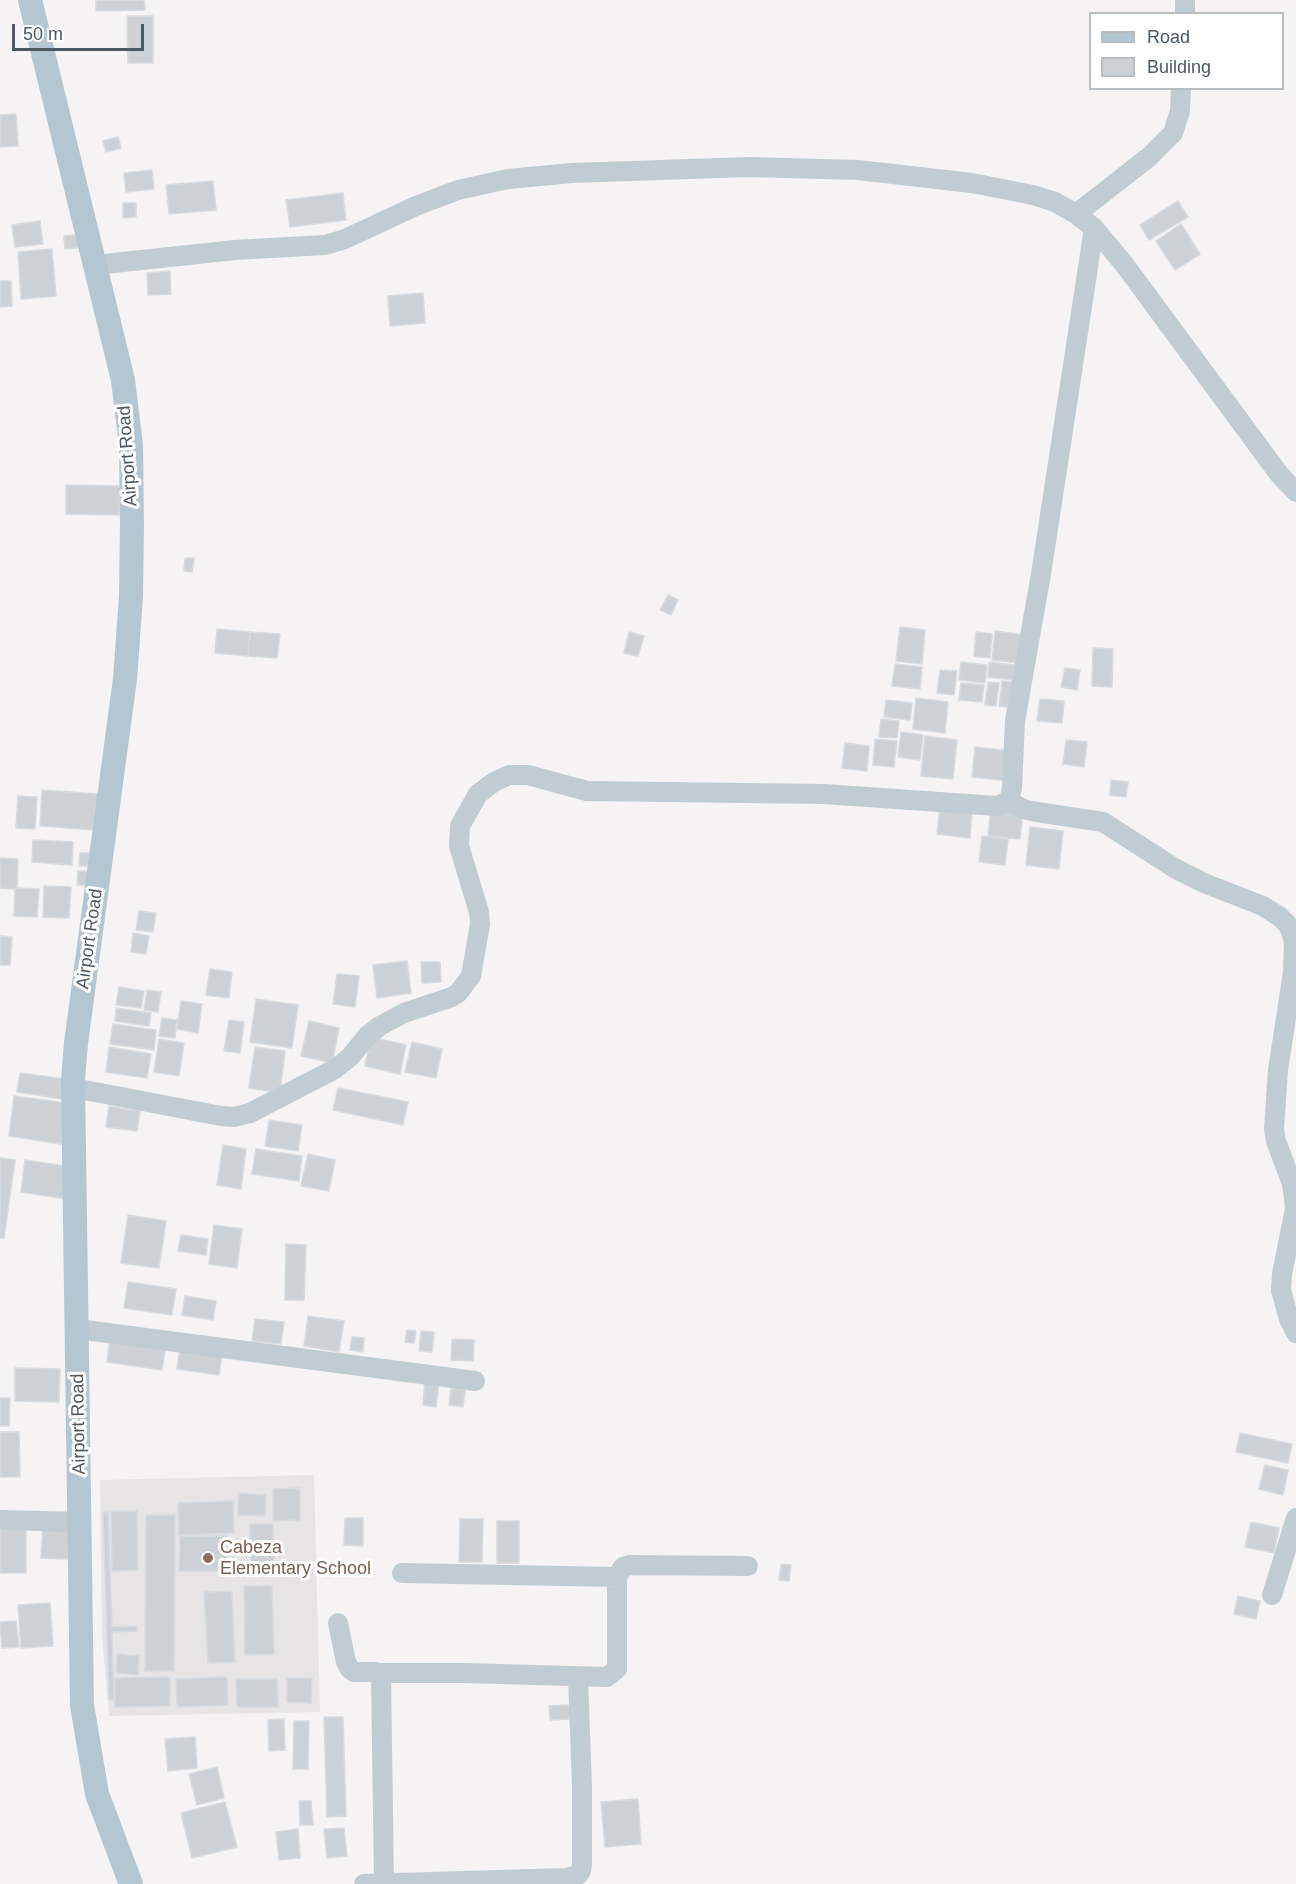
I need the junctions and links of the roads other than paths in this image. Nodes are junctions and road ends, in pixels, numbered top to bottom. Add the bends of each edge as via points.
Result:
1 (30, 0) edge
2 (1181, 90) edge
3 (1076, 214) junction
4 (1094, 228) junction
5 (95, 265) junction
6 (1296, 492) edge
7 (1009, 801) junction
8 (74, 1088) junction
9 (77, 1329) junction
10 (1296, 1333) edge
11 (475, 1381) dead end
12 (1296, 1518) edge
13 (0, 1520) edge
14 (80, 1522) junction
15 (748, 1566) dead end
16 (402, 1574) dead end
17 (617, 1577) junction
18 (1272, 1595) dead end
19 (338, 1623) dead end
20 (378, 1673) junction
21 (578, 1677) junction
22 (384, 1883) edge
23 (131, 1884) edge
24 (364, 1884) edge

1 - 5 main road, Airport Road
2 - 3 street via 1173,134
3 - 4 street
3 - 5 street via 1055,202 1003,189 858,170 749,167 572,173 508,179 458,190 325,245
4 - 6 street
4 - 7 street via 1015,721
5 - 8 main road, Airport Road via 123,380 131,445 131,573 125,680 76,1043
7 - 8 street via 997,806 824,794 587,791 528,775 509,775 478,794 460,826 459,846 480,924 471,976 458,993 380,1026 335,1069 250,1113 234,1117
7 - 10 street via 1023,809 1103,822 1204,883 1263,906 1289,926 1294,941 1293,972 1278,1070 1274,1129 1294,1198 1281,1290
8 - 9 main road, Airport Road
9 - 11 street
9 - 14 main road, Airport Road
12 - 18 street
13 - 14 street
14 - 23 main road, Airport Road via 82,1705 97,1794
15 - 17 street via 629,1565
16 - 17 street
17 - 21 street via 617,1669 607,1677
19 - 20 street via 350,1670
20 - 21 street
20 - 22 street via 382,1683
21 - 22 street via 582,1864 578,1875
22 - 24 street

